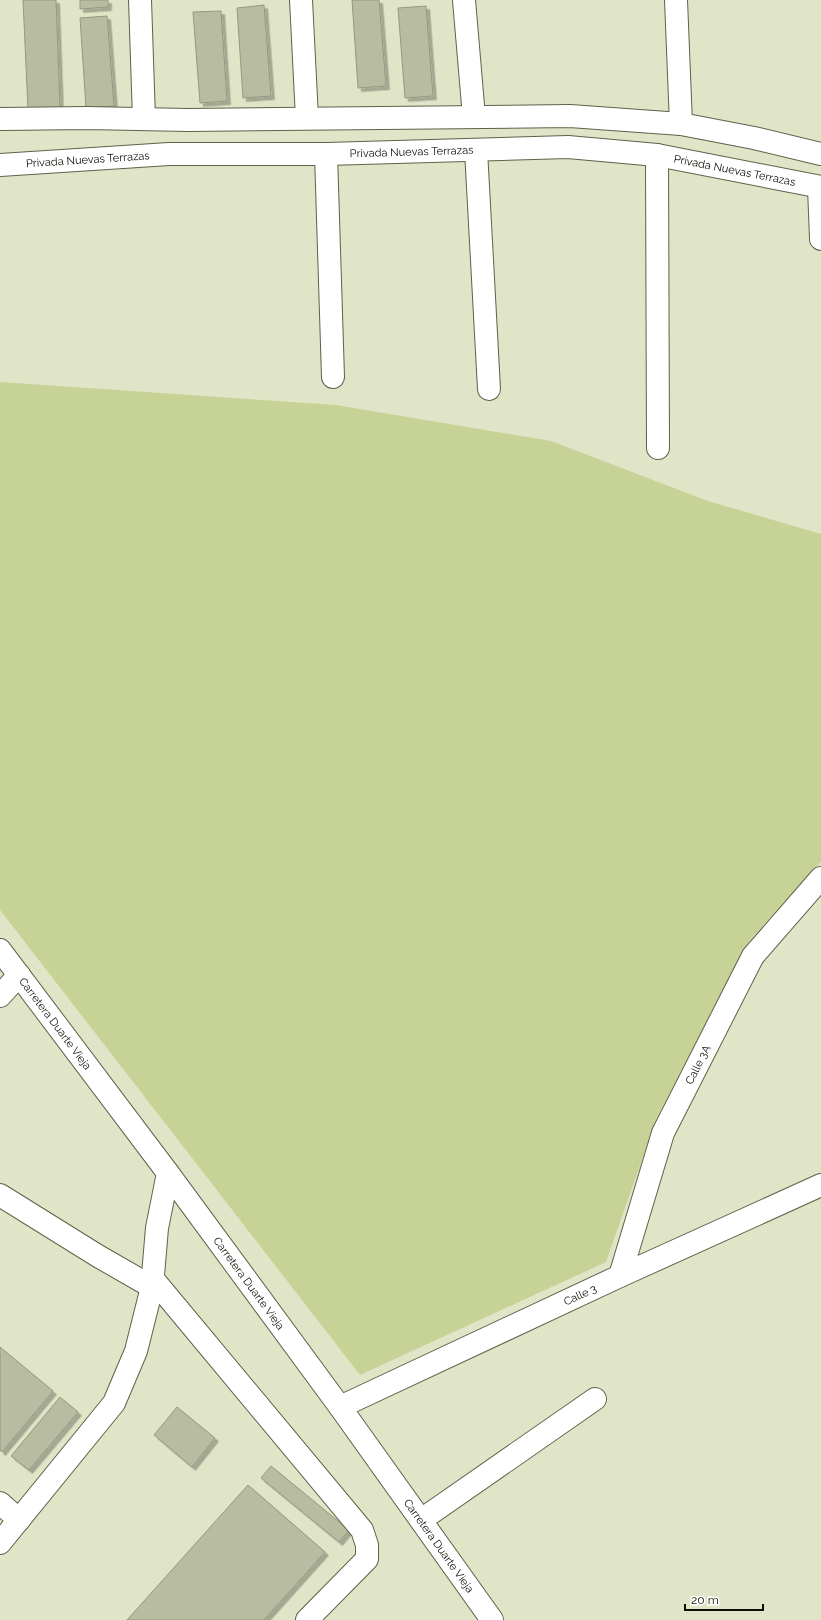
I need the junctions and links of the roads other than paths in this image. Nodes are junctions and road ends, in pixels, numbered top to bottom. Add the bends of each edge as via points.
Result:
1 (140, 0) edge
2 (301, 0) edge
3 (464, 0) edge
4 (676, 0) edge
5 (474, 117) junction
6 (307, 118) junction
7 (0, 119) edge
8 (144, 119) junction
9 (681, 124) junction
10 (476, 150) junction
11 (326, 154) junction
12 (821, 154) edge
13 (657, 155) junction
14 (0, 165) edge
15 (820, 187) edge
16 (821, 239) edge
17 (333, 377) dead end
18 (489, 389) dead end
19 (658, 448) dead end
20 (821, 878) edge
21 (0, 950) edge
22 (19, 975) junction
23 (0, 996) edge
24 (168, 1173) junction
25 (821, 1185) edge
26 (0, 1195) edge
27 (620, 1276) junction
28 (152, 1283) junction
29 (595, 1399) dead end
30 (340, 1407) junction
31 (0, 1503) edge
32 (19, 1520) junction
33 (421, 1520) junction
34 (0, 1544) edge
35 (307, 1620) edge
36 (492, 1620) edge

1 - 8 street
2 - 6 street
3 - 5 street
4 - 9 street
5 - 6 street
5 - 9 street via 570,116
6 - 8 street
7 - 8 street
9 - 12 street
10 - 11 street, Privada Nuevas Terrazas
10 - 13 street, Privada Nuevas Terrazas via 568,148
10 - 18 street
11 - 14 street, Privada Nuevas Terrazas via 169,154
11 - 17 street
13 - 15 street, Privada Nuevas Terrazas
13 - 19 street
15 - 16 street
20 - 27 street, Calle 3A via 753,956 663,1133
21 - 22 street, Carretera Duarte Vieja
22 - 23 street
22 - 24 street, Carretera Duarte Vieja
24 - 28 street via 157,1228
24 - 30 street, Carretera Duarte Vieja
25 - 27 street, Calle 3
26 - 28 street via 98,1256
27 - 30 street, Calle 3
28 - 32 street via 136,1351 114,1403
28 - 35 street via 362,1530 367,1545 367,1559
29 - 33 street
30 - 33 street, Carretera Duarte Vieja
31 - 32 street
32 - 34 street
33 - 36 street, Carretera Duarte Vieja

